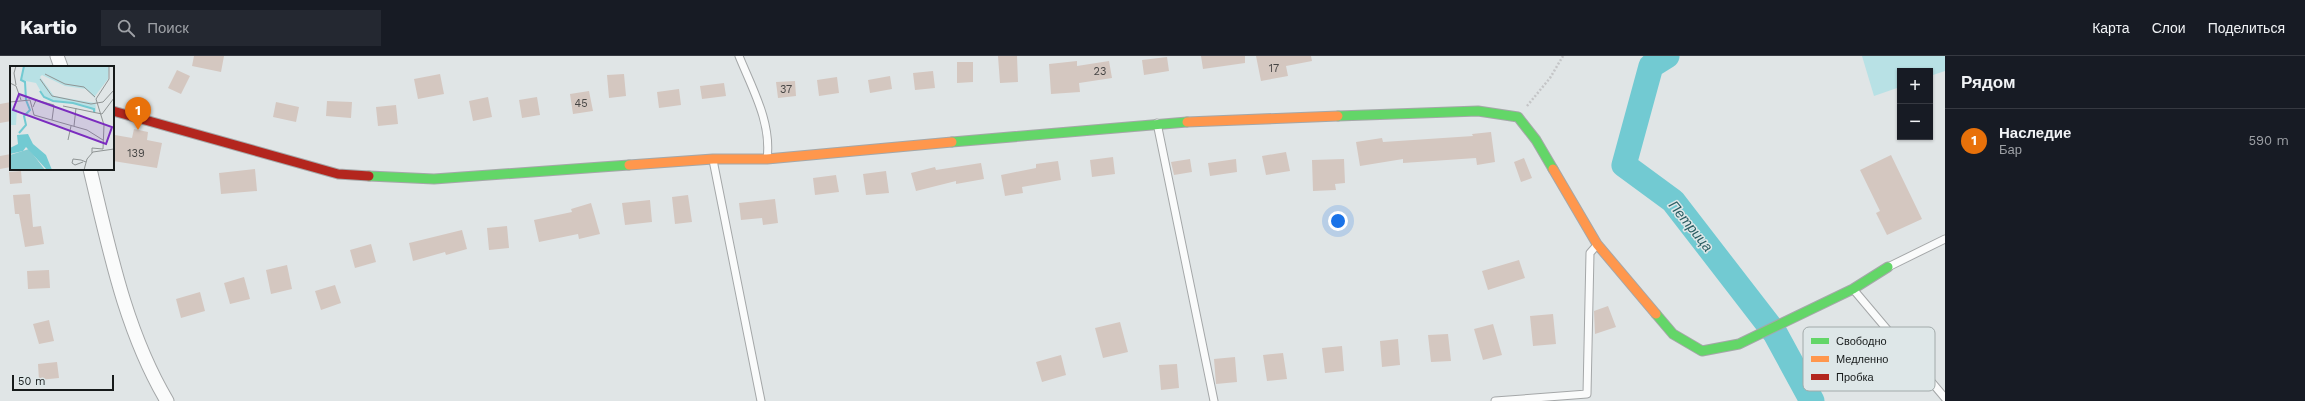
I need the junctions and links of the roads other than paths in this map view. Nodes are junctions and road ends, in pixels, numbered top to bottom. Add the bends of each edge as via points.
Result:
1 (57, 56) edge
2 (739, 56) edge
3 (61, 66) edge
4 (114, 111) edge
5 (1157, 123) junction
6 (713, 159) junction
7 (767, 159) junction
8 (90, 170) edge
9 (1945, 239) edge
10 (1597, 244) junction
11 (1888, 267) joint
12 (1853, 289) junction
13 (1885, 327) edge
14 (1935, 386) edge
15 (1945, 398) edge
16 (167, 401) edge
17 (761, 401) edge
18 (1214, 401) edge
19 (1495, 401) edge

1 - 3 street
2 - 7 lane via 766,125 769,145
4 - 6 street via 338,174 434,179
5 - 7 street
5 - 10 street via 1478,111 1518,117 1536,140
5 - 18 lane
6 - 7 street
6 - 17 lane
8 - 16 street via 115,276 130,322
9 - 11 lane
10 - 12 street via 1673,334 1702,352 1739,344
10 - 19 lane via 1590,254 1587,394
11 - 12 street
12 - 13 lane
14 - 15 lane

